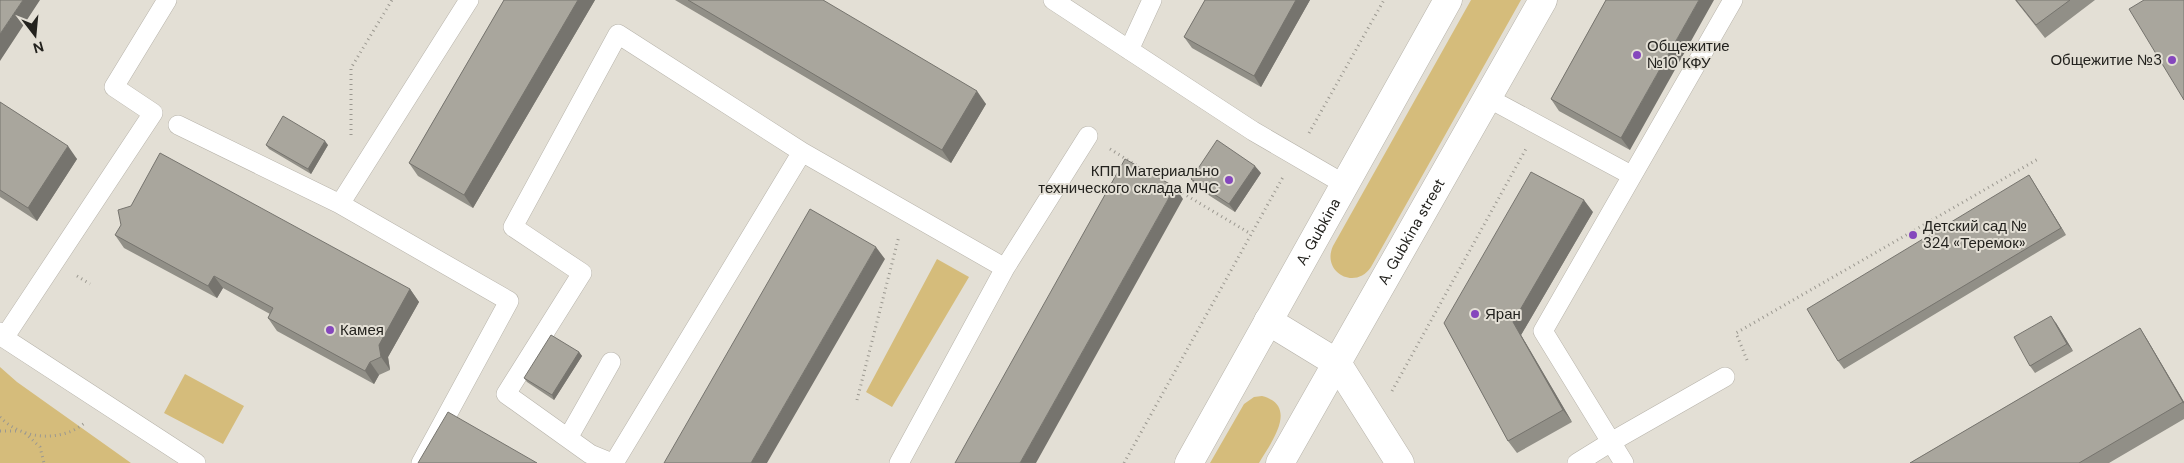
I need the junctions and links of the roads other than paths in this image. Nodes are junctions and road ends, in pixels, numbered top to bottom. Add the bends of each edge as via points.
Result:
1 (167, 0) edge
2 (469, 0) edge
3 (1053, 0) edge
4 (1152, 0) edge
5 (1448, 0) edge
6 (1543, 0) edge
7 (1733, 0) edge
8 (1129, 50) junction
9 (1488, 98) junction
10 (178, 125) dead end
11 (1088, 136) road end
12 (802, 152) junction
13 (1631, 175) junction
14 (1344, 184) junction
15 (340, 204) junction
16 (1005, 268) junction
17 (1268, 322) junction
18 (1, 335) edge
19 (611, 362) dead end
20 (1337, 363) junction
21 (1724, 377) road end
22 (568, 438) junction
23 (1611, 442) junction
24 (588, 459) edge
25 (196, 463) edge
26 (421, 463) edge
27 (613, 463) edge
28 (900, 463) edge
29 (1189, 463) edge
30 (1280, 463) edge
31 (1400, 463) edge
32 (1577, 463) edge
33 (1624, 463) edge

1 - 18 lane via 114,87 153,113
2 - 15 lane
3 - 8 lane
4 - 8 lane
5 - 14 street, A. Gubkina
6 - 9 street, A. Gubkina street
7 - 13 lane
8 - 14 lane via 1295,157
9 - 13 lane
9 - 20 street, A. Gubkina street
10 - 15 lane
11 - 16 lane
12 - 16 lane
12 - 22 lane via 618,34 513,227 582,273 506,394
12 - 27 lane
13 - 23 lane via 1543,331
14 - 17 street, A. Gubkina
15 - 26 lane via 509,301
16 - 28 lane
17 - 20 street
17 - 29 street, A. Gubkina
18 - 25 lane
19 - 22 lane
20 - 30 street, A. Gubkina street
20 - 31 street
21 - 23 lane
22 - 24 lane
23 - 32 lane
23 - 33 lane
24 - 27 lane

